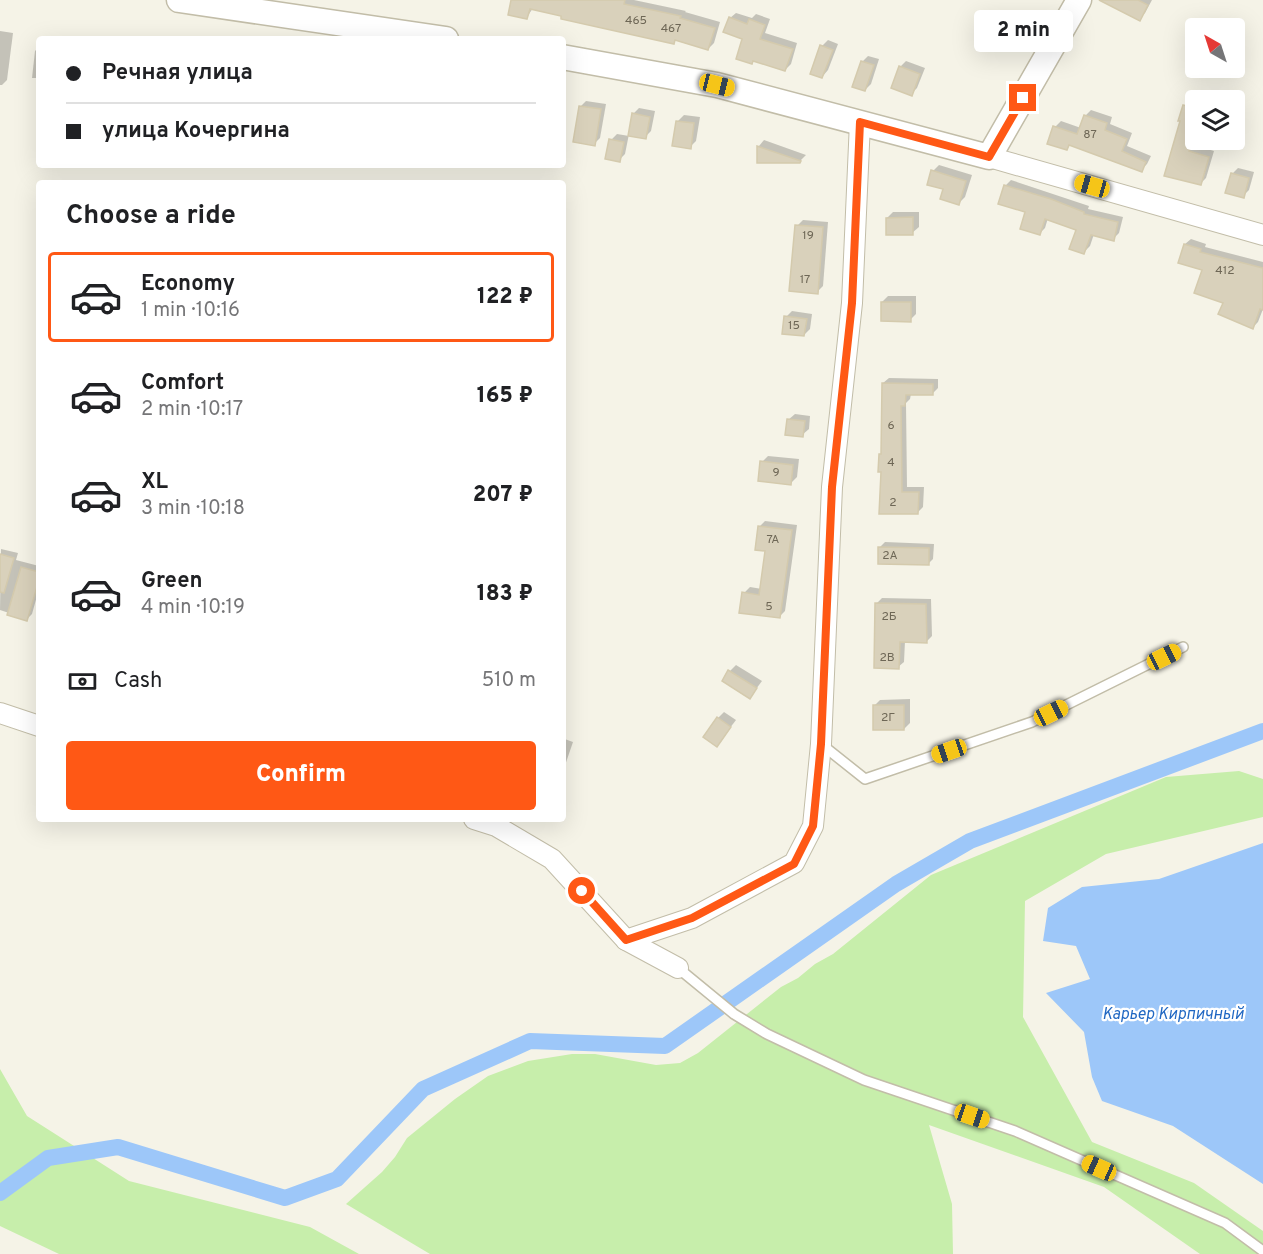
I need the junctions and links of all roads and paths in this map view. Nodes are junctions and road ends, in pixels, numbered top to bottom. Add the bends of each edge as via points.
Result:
1 (179, 0) edge
2 (1079, 0) edge
3 (425, 36) edge
4 (566, 58) edge
5 (860, 122) junction
6 (989, 157) junction
7 (1263, 235) edge
8 (1183, 647) dead end
9 (0, 713) edge
10 (36, 725) edge
11 (821, 744) junction
12 (483, 822) edge
13 (626, 940) junction
14 (678, 968) joint
15 (1263, 1251) edge

1 - 3 street
2 - 6 street
4 - 5 street via 717,85
5 - 6 street
5 - 11 street via 852,303 832,487
6 - 7 street
8 - 11 lane via 1032,723 866,779
9 - 10 street
11 - 13 street via 813,826 794,864 692,918
12 - 13 street via 552,859
13 - 14 street
14 - 15 lane via 734,1014 766,1034 864,1080 1015,1131 1225,1223

